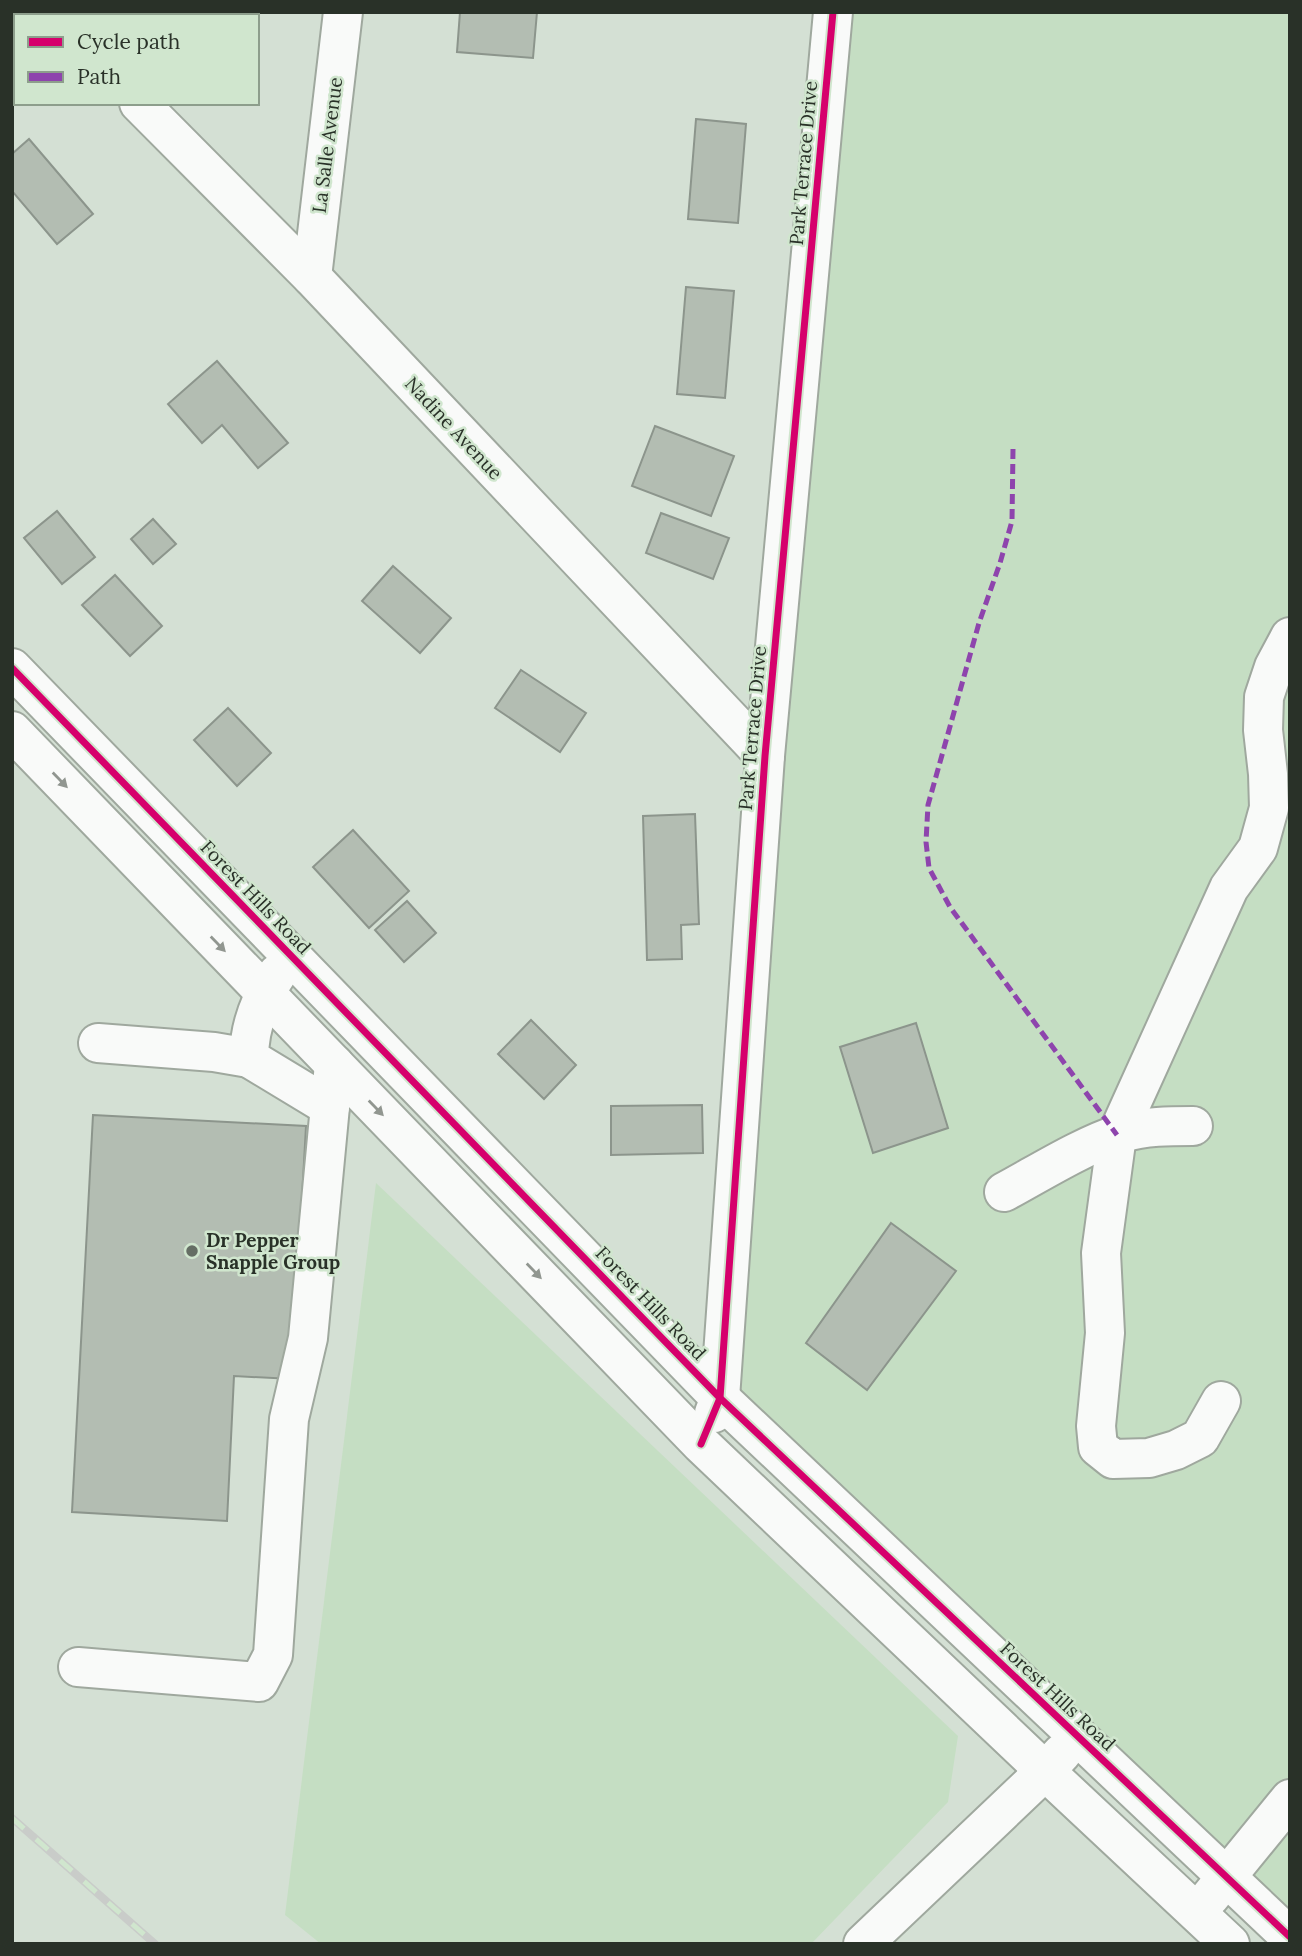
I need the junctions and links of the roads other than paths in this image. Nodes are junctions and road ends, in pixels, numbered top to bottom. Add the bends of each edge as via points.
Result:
1 (343, 12) edge
2 (833, 12) edge
3 (848, 12) edge
4 (141, 105) edge
5 (312, 277) junction
6 (1290, 636) edge
7 (12, 668) edge
8 (12, 732) edge
9 (765, 756) junction
10 (290, 954) junction
11 (265, 992) junction
12 (98, 1043) dead end
13 (249, 1058) junction
14 (334, 1064) junction
15 (330, 1107) junction
16 (1194, 1126) dead end
17 (1117, 1135) junction
18 (1003, 1192) dead end
19 (739, 1346) dead end
20 (720, 1398) junction
21 (1222, 1401) dead end
22 (701, 1444) junction
23 (78, 1667) dead end
24 (1077, 1736) junction
25 (1045, 1771) junction
26 (1290, 1799) edge
27 (1226, 1876) junction
28 (1198, 1913) junction
29 (1290, 1937) edge
30 (863, 1944) edge
31 (1230, 1944) edge

1 - 5 street, La Salle Avenue
2 - 9 street, Park Terrace Drive
3 - 19 street
4 - 5 street, Nadine Avenue
5 - 9 street, Nadine Avenue
6 - 17 street via 1264,697 1269,808 1258,848 1229,888
7 - 10 street, Forest Hills Road
8 -> 11 street
9 - 20 street, Park Terrace Drive
10 - 11 street
10 - 20 street, Forest Hills Road
11 - 13 street via 249,1038
11 - 14 street
12 - 13 street
13 - 15 street
14 - 15 street
14 -> 22 street
15 - 23 street via 308,1338 289,1419 273,1655 258,1682
16 - 17 street via 1153,1127
17 - 18 street
17 - 21 street via 1101,1253 1105,1333 1098,1447 1113,1459 1149,1458 1176,1450 1200,1438
20 - 22 street, Park Terrace Drive
20 - 24 street, Forest Hills Road
22 - 25 street
24 - 25 street
24 - 27 street, Forest Hills Road
25 - 28 street
25 - 30 street
26 - 27 street
27 - 28 street
27 - 29 street, Forest Hills Road
28 - 31 street

